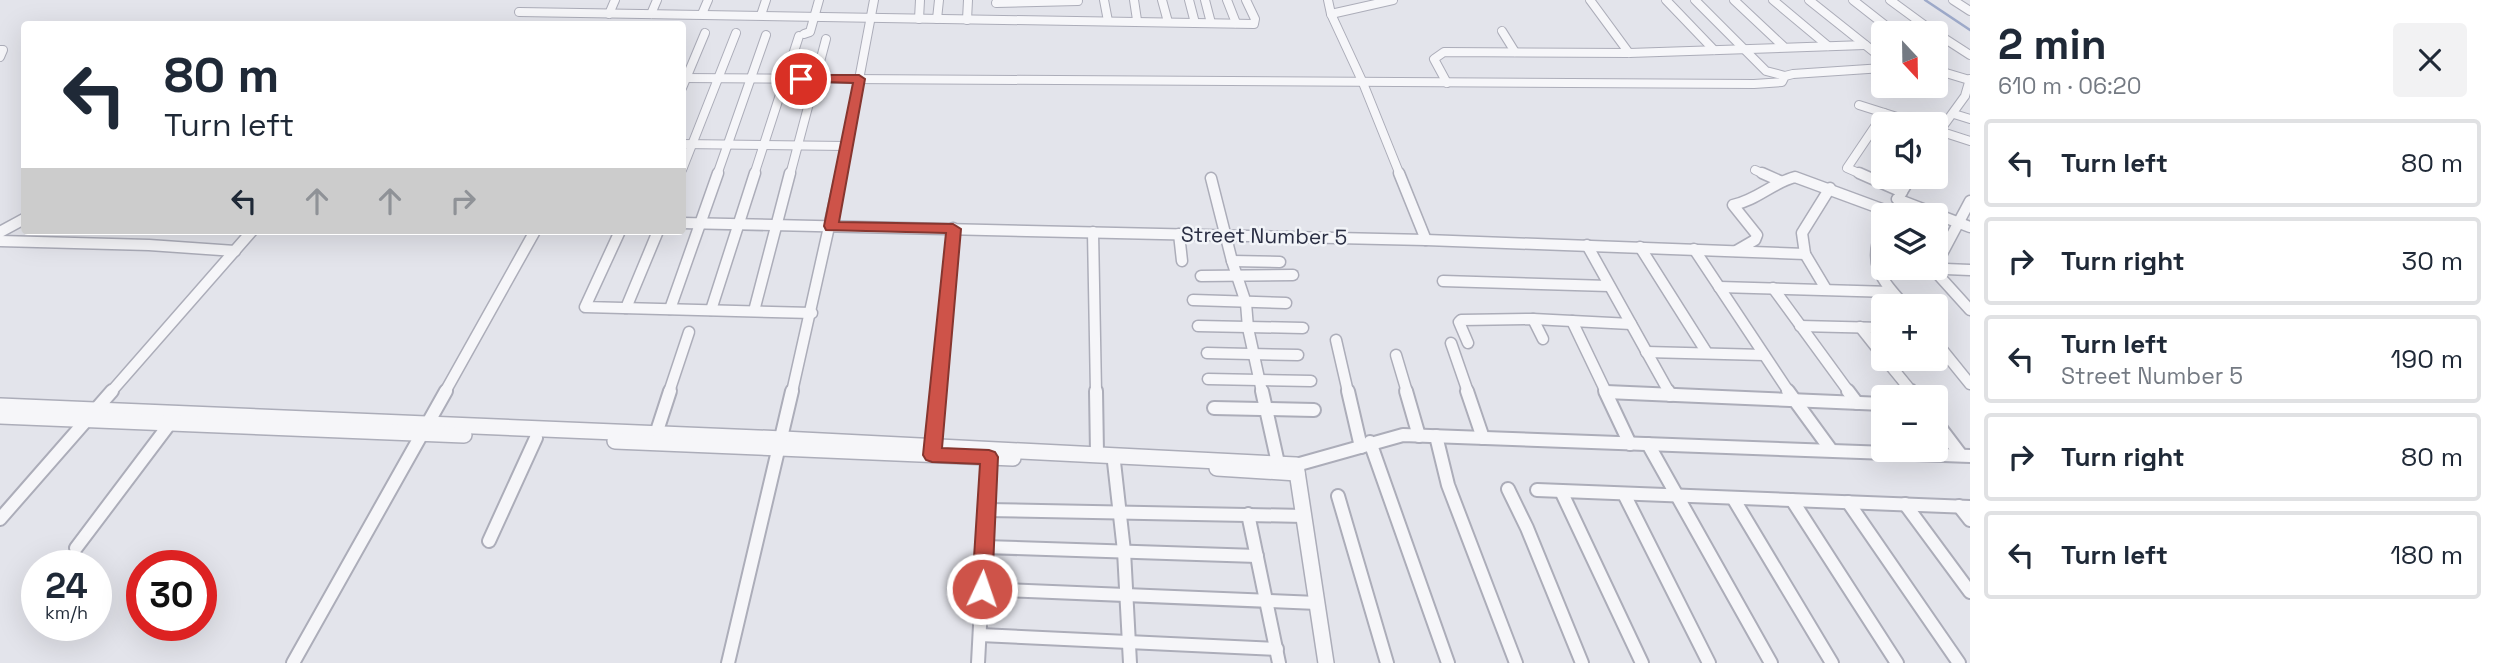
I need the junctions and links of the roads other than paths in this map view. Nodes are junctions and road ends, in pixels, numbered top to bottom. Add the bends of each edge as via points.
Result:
1 (615, 0) edge
2 (657, 0) edge
3 (708, 0) edge
4 (766, 0) edge
5 (819, 0) edge
6 (874, 0) edge
7 (920, 0) edge
8 (939, 0) edge
9 (968, 0) edge
10 (1104, 0) edge
11 (1133, 0) edge
12 (1162, 0) edge
13 (1189, 0) edge
14 (1205, 0) edge
15 (1227, 0) edge
16 (1246, 0) edge
17 (1328, 0) edge
18 (1393, 0) edge
19 (1590, 0) edge
20 (1666, 0) edge
21 (1695, 0) edge
22 (1734, 0) edge
23 (1773, 0) edge
24 (1809, 0) edge
25 (1853, 0) edge
26 (1890, 0) edge
27 (1953, 0) edge
28 (996, 1) edge
29 (1078, 1) edge
30 (1970, 11) edge
31 (519, 12) dead end
32 (533, 12) junction
33 (564, 13) junction
34 (609, 14) junction
35 (651, 14) junction
36 (702, 14) junction
37 (1331, 14) junction
38 (683, 15) junction
39 (761, 15) junction
40 (816, 15) junction
41 (997, 16) junction
42 (872, 17) junction
43 (1079, 17) junction
44 (919, 19) junction
45 (937, 19) junction
46 (967, 20) junction
47 (1137, 20) junction
48 (526, 21) edge
49 (558, 21) edge
50 (680, 21) edge
51 (1108, 21) junction
52 (1880, 21) edge
53 (1919, 21) edge
54 (1168, 22) junction
55 (1195, 23) junction
56 (1211, 23) junction
57 (1236, 23) junction
58 (1502, 31) dead end
59 (705, 33) dead end
60 (736, 33) dead end
61 (766, 35) dead end
62 (827, 39) dead end
63 (1948, 41) edge
64 (1864, 44) junction
65 (1783, 46) junction
66 (1828, 46) junction
67 (0, 50) edge
68 (1714, 50) junction
69 (1744, 50) junction
70 (1871, 50) edge
71 (1515, 52) junction
72 (1629, 53) junction
73 (1970, 55) edge
74 (0, 57) edge
75 (1871, 69) edge
76 (1948, 72) edge
77 (686, 76) edge
78 (1785, 76) junction
79 (686, 78) edge
80 (818, 78) junction
81 (719, 79) junction
82 (753, 79) junction
83 (784, 79) junction
84 (859, 79) junction
85 (1969, 79) edge
86 (1363, 83) junction
87 (1447, 83) junction
88 (1859, 105) dead end
89 (1881, 112) edge
90 (1954, 114) junction
91 (1970, 119) edge
92 (1948, 120) edge
93 (1871, 133) edge
94 (1948, 135) edge
95 (1970, 141) edge
96 (686, 144) edge
97 (693, 144) junction
98 (729, 145) junction
99 (764, 145) junction
100 (799, 146) junction
101 (846, 146) junction
102 (686, 161) edge
103 (1755, 170) dead end
104 (1211, 178) dead end
105 (1780, 181) junction
106 (1871, 181) edge
107 (1830, 188) junction
108 (1888, 189) edge
109 (1904, 189) edge
110 (1900, 195) junction
111 (1970, 201) edge
112 (1895, 203) edge
113 (1871, 206) edge
114 (21, 221) edge
115 (686, 223) edge
116 (701, 223) junction
117 (739, 223) junction
118 (1958, 223) junction
119 (779, 225) junction
120 (831, 226) junction
121 (1970, 227) edge
122 (953, 229) junction
123 (0, 232) edge
124 (1093, 232) junction
125 (1178, 234) junction
126 (249, 235) edge
127 (533, 235) edge
128 (618, 235) edge
129 (656, 235) edge
130 (1225, 235) junction
131 (1426, 240) junction
132 (0, 241) edge
133 (1948, 241) edge
134 (1587, 245) junction
135 (1640, 247) junction
136 (1694, 250) junction
137 (235, 251) junction
138 (1736, 251) junction
139 (1805, 254) junction
140 (1182, 261) dead end
141 (1232, 261) junction
142 (1280, 262) dead end
143 (1948, 268) edge
144 (1970, 270) edge
145 (1293, 275) dead end
146 (1201, 276) dead end
147 (1238, 276) junction
148 (1886, 280) edge
149 (1945, 280) edge
150 (1443, 281) dead end
151 (1609, 286) junction
152 (1719, 287) junction
153 (1773, 288) junction
154 (1826, 289) junction
155 (1892, 292) joint
156 (1193, 300) dead end
157 (1247, 303) junction
158 (1286, 303) dead end
159 (626, 308) junction
160 (670, 309) junction
161 (711, 310) junction
162 (1970, 310) edge
163 (754, 311) junction
164 (812, 313) junction
165 (1533, 319) junction
166 (1572, 321) junction
167 (1631, 324) junction
168 (1198, 326) dead end
169 (1800, 326) junction
170 (1860, 327) junction
171 (1871, 327) edge
172 (1248, 328) junction
173 (1303, 328) dead end
174 (689, 332) dead end
175 (1543, 339) dead end
176 (1336, 340) dead end
177 (1871, 341) edge
178 (1451, 342) dead end
179 (1468, 343) dead end
180 (1646, 352) junction
181 (1207, 353) dead end
182 (1707, 353) junction
183 (1254, 354) junction
184 (1297, 355) dead end
185 (1396, 355) dead end
186 (1764, 355) junction
187 (1948, 357) edge
188 (1895, 371) edge
189 (1208, 379) dead end
190 (1259, 381) junction
191 (1311, 381) dead end
192 (1970, 384) edge
193 (1906, 385) edge
194 (1606, 392) junction
195 (1670, 395) junction
196 (1794, 400) junction
197 (1857, 403) junction
198 (1871, 404) edge
199 (1214, 408) dead end
200 (1265, 409) junction
201 (1314, 410) dead end
202 (6, 411) edge
203 (91, 414) junction
204 (171, 422) junction
205 (426, 430) junction
206 (656, 434) junction
207 (1419, 436) junction
208 (1436, 436) junction
209 (1948, 436) edge
210 (536, 438) junction
211 (1483, 438) junction
212 (781, 444) junction
213 (1365, 444) junction
214 (1630, 444) junction
215 (1648, 444) junction
216 (1831, 450) junction
217 (933, 451) junction
218 (1097, 453) junction
219 (1965, 455) edge
220 (989, 457) junction
221 (1114, 462) junction
222 (1278, 463) junction
223 (1296, 469) junction
224 (1508, 489) dead end
225 (1537, 490) dead end
226 (1561, 491) junction
227 (1624, 494) junction
228 (1338, 496) dead end
229 (1677, 496) junction
230 (1733, 498) junction
231 (1791, 500) junction
232 (1848, 502) junction
233 (1905, 504) junction
234 (1965, 507) edge
235 (986, 510) junction
236 (1118, 512) junction
237 (1248, 514) junction
238 (1304, 516) junction
239 (0, 519) edge
240 (1970, 520) edge
241 (489, 541) dead end
242 (985, 547) junction
243 (76, 548) dead end
244 (1124, 551) junction
245 (1257, 555) junction
246 (982, 589) junction
247 (1970, 592) edge
248 (1126, 595) junction
249 (1267, 601) junction
250 (1317, 603) junction
251 (980, 635) junction
252 (1129, 642) junction
253 (1278, 656) edge
254 (293, 663) edge
255 (728, 663) edge
256 (978, 663) edge
257 (1130, 663) edge
258 (1326, 663) edge
259 (1387, 663) edge
260 (1448, 663) edge
261 (1516, 663) edge
262 (1582, 663) edge
263 (1642, 663) edge
264 (1709, 663) edge
265 (1771, 663) edge
266 (1832, 663) edge
267 (1897, 663) edge
268 (1959, 663) edge

1 - 34 street
2 - 35 street
3 - 36 street
4 - 39 street
5 - 40 street
6 - 42 street
7 - 44 street
8 - 45 street
9 - 46 street
10 - 51 street
11 - 47 street
12 - 54 street
13 - 55 street
14 - 56 street
15 - 57 street
16 - 57 street via 1254,23
17 - 37 street
18 - 37 street
19 - 72 street
20 - 68 street
21 - 69 street
22 - 65 street
23 - 66 street
24 - 64 street
25 - 52 street
26 - 53 street
27 - 30 street
28 - 29 street
28 - 41 street
29 - 43 street
31 - 32 street
32 - 33 street
32 - 48 street
33 - 34 street
33 - 49 street
34 - 35 street
35 - 38 street
36 - 38 street
36 - 39 street
37 - 86 street
38 - 50 street
39 - 40 street
40 - 42 street
40 - 83 street via 810,32 802,35
41 - 43 street
41 - 46 street
42 - 44 street
42 - 84 street
43 - 51 street
44 - 45 street
45 - 46 street
47 - 51 street
47 - 54 street
54 - 55 street
55 - 56 street
56 - 57 street
58 - 71 street
59 - 77 street
60 - 81 street
61 - 82 street
62 - 80 street
63 - 73 street
64 - 66 street
64 - 70 street
65 - 66 street
65 - 69 street
67 - 74 street
68 - 69 street
68 - 72 street
69 - 78 street via 1766,71
71 - 72 street
71 - 87 street via 1444,52 1434,59
75 - 78 street
76 - 85 street
78 - 87 street via 1782,82 1754,84
79 - 81 street
80 - 83 street
80 - 84 street
80 - 100 street
81 - 82 street
81 - 97 street
82 - 83 street
82 - 98 street
83 - 99 street
84 - 86 street
84 - 101 street
85 - 90 street
86 - 87 street
86 - 131 street
88 - 89 street
90 - 91 street
90 - 92 street
93 - 106 street via 1847,169
94 - 95 street
96 - 97 street
97 - 98 street
97 - 102 street
98 - 99 street
98 - 116 street
99 - 100 street
99 - 117 street
100 - 101 street
100 - 119 street
101 - 120 street
103 - 105 street
104 - 130 street
105 - 107 street via 1795,177
105 - 138 street via 1751,201 1732,205 1757,235
107 - 113 street
107 - 139 street via 1802,233
108 - 110 street
109 - 110 street
110 - 112 street
110 - 118 street
111 - 118 street
114 - 123 street
115 - 116 street, Street Number 5
116 - 117 street, Street Number 5
116 - 160 street
117 - 119 street, Street Number 5
117 - 161 street
118 - 121 street
118 - 133 street
119 - 120 street, Street Number 5
119 - 163 street
120 - 122 street, Street Number 5
120 - 164 street
122 - 124 street, Street Number 5
122 - 217 street
124 - 125 street, Street Number 5
124 - 218 street
125 - 130 street, Street Number 5
125 - 140 street
126 - 137 street
127 - 205 street
128 - 159 street via 585,307
129 - 159 street
130 - 131 street, Street Number 5
130 - 141 street
131 - 134 street, Street Number 5
132 - 137 street
134 - 135 street, Street Number 5
134 - 151 street
135 - 136 street, Street Number 5
135 - 182 street
136 - 138 street, Street Number 5
136 - 152 street
137 - 203 street
138 - 139 street, Street Number 5
139 - 154 street
141 - 142 street
141 - 147 street
143 - 144 street
145 - 147 street
146 - 147 street
147 - 157 street
148 - 155 street
149 - 162 street
150 - 151 street
151 - 167 street
152 - 153 street
152 - 186 street
153 - 154 street
153 - 169 street
154 - 155 street
156 - 157 street
157 - 158 street
157 - 172 street
159 - 160 street
160 - 161 street
161 - 163 street
163 - 164 street
164 - 212 street
165 - 166 street
165 - 175 street
165 - 179 street via 1461,320
166 - 167 street
166 - 194 street
167 - 180 street
168 - 172 street
169 - 170 street
169 - 197 street
170 - 171 street
170 - 177 street
172 - 173 street
172 - 183 street
174 - 206 street
176 - 213 street
178 - 211 street
180 - 182 street
180 - 195 street
181 - 183 street
182 - 186 street
183 - 184 street
183 - 190 street
185 - 207 street
186 - 196 street
187 - 192 street
188 - 193 street
189 - 190 street
190 - 191 street
190 - 200 street
194 - 195 street
194 - 214 street
195 - 196 street
196 - 197 street
196 - 216 street
197 - 198 street
199 - 200 street
200 - 201 street
200 - 222 street
202 - 203 street
203 - 204 street
203 - 205 street
203 - 239 street
204 - 205 street
204 - 243 street
205 - 206 street
205 - 210 street
205 - 254 street
206 - 212 street
207 - 208 street
207 - 213 street
208 - 211 street
208 - 261 street via 1448,485
209 - 219 street
210 - 212 street
210 - 241 street
211 - 214 street
212 - 217 street
212 - 255 street
213 - 223 street
213 - 260 street
214 - 215 street
215 - 216 street
215 - 229 street
216 - 219 street
217 - 218 street
217 - 220 street
218 - 222 street
220 - 221 street
220 - 235 street
221 - 223 street
221 - 236 street
222 - 223 street
223 - 238 street
224 - 262 street
225 - 226 street
226 - 227 street
226 - 263 street
227 - 229 street
227 - 264 street
228 - 259 street
229 - 230 street
229 - 265 street
230 - 231 street
230 - 266 street
231 - 232 street
231 - 267 street
232 - 233 street
232 - 268 street
233 - 234 street
233 - 247 street
234 - 240 street
235 - 236 street
235 - 242 street
236 - 237 street
236 - 244 street
237 - 238 street
237 - 245 street
238 - 250 street
242 - 244 street
242 - 246 street
244 - 245 street
244 - 248 street
245 - 249 street
246 - 248 street
246 - 251 street
248 - 249 street
248 - 252 street
249 - 250 street
249 - 253 street
250 - 258 street
251 - 252 street
251 - 256 street
252 - 253 street
252 - 257 street

